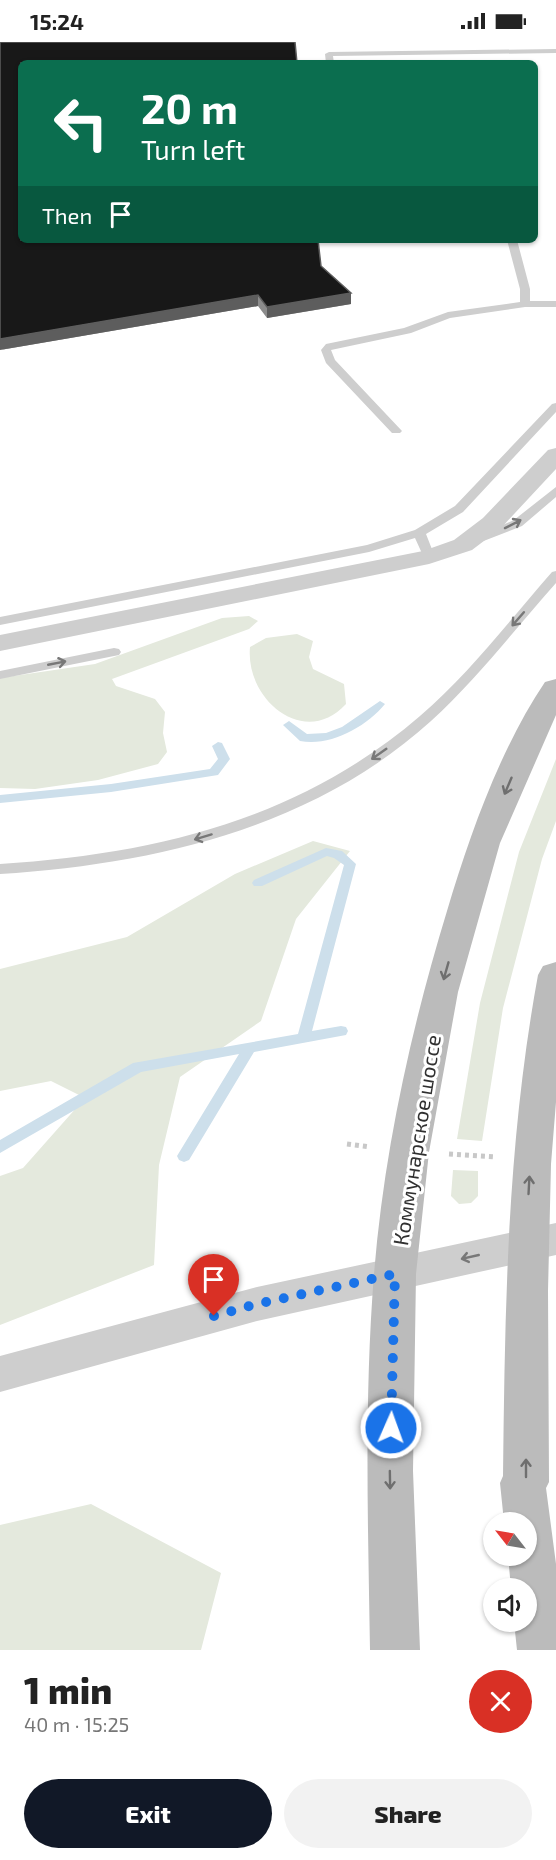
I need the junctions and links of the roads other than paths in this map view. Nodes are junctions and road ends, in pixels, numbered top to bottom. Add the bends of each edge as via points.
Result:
1 (556, 51) edge
2 (449, 52) junction
3 (329, 60) edge
4 (451, 60) edge
5 (513, 243) edge
6 (525, 303) junction
7 (556, 304) edge
8 (556, 406) edge
9 (396, 431) dead end
10 (556, 455) edge
11 (556, 491) edge
12 (419, 533) junction
13 (463, 545) junction
14 (429, 557) junction
15 (556, 575) edge
16 (0, 621) edge
17 (0, 643) edge
18 (114, 652) dead end
19 (0, 675) edge
20 (556, 688) edge
21 (0, 869) edge
22 (556, 975) edge
23 (541, 1241) edge
24 (395, 1274) junction
25 (0, 1374) edge
26 (395, 1650) edge
27 (542, 1650) edge

1 - 2 lane
2 - 3 lane via 328,54
2 - 4 lane
5 - 6 lane
6 - 7 lane
6 - 9 lane via 448,315 407,331 330,346 326,350 330,361
8 - 12 lane via 459,509
10 - 13 street via 499,516
13 -> 11 lane via 518,523
12 - 14 lane
12 - 16 lane via 369,548
13 - 14 street
14 - 17 street
15 -> 21 lane via 465,680 424,720 342,778 275,811 183,843 128,856
19 -> 18 lane
20 -> 24 main road, Коммунарское шоссе via 531,733 484,843 440,992 409,1152
23 -> 22 main road via 530,1160
23 -> 24 street
27 -> 23 main road via 523,1483
24 - 25 street via 257,1304
24 -> 26 main road, Коммунарское шоссе via 390,1471

